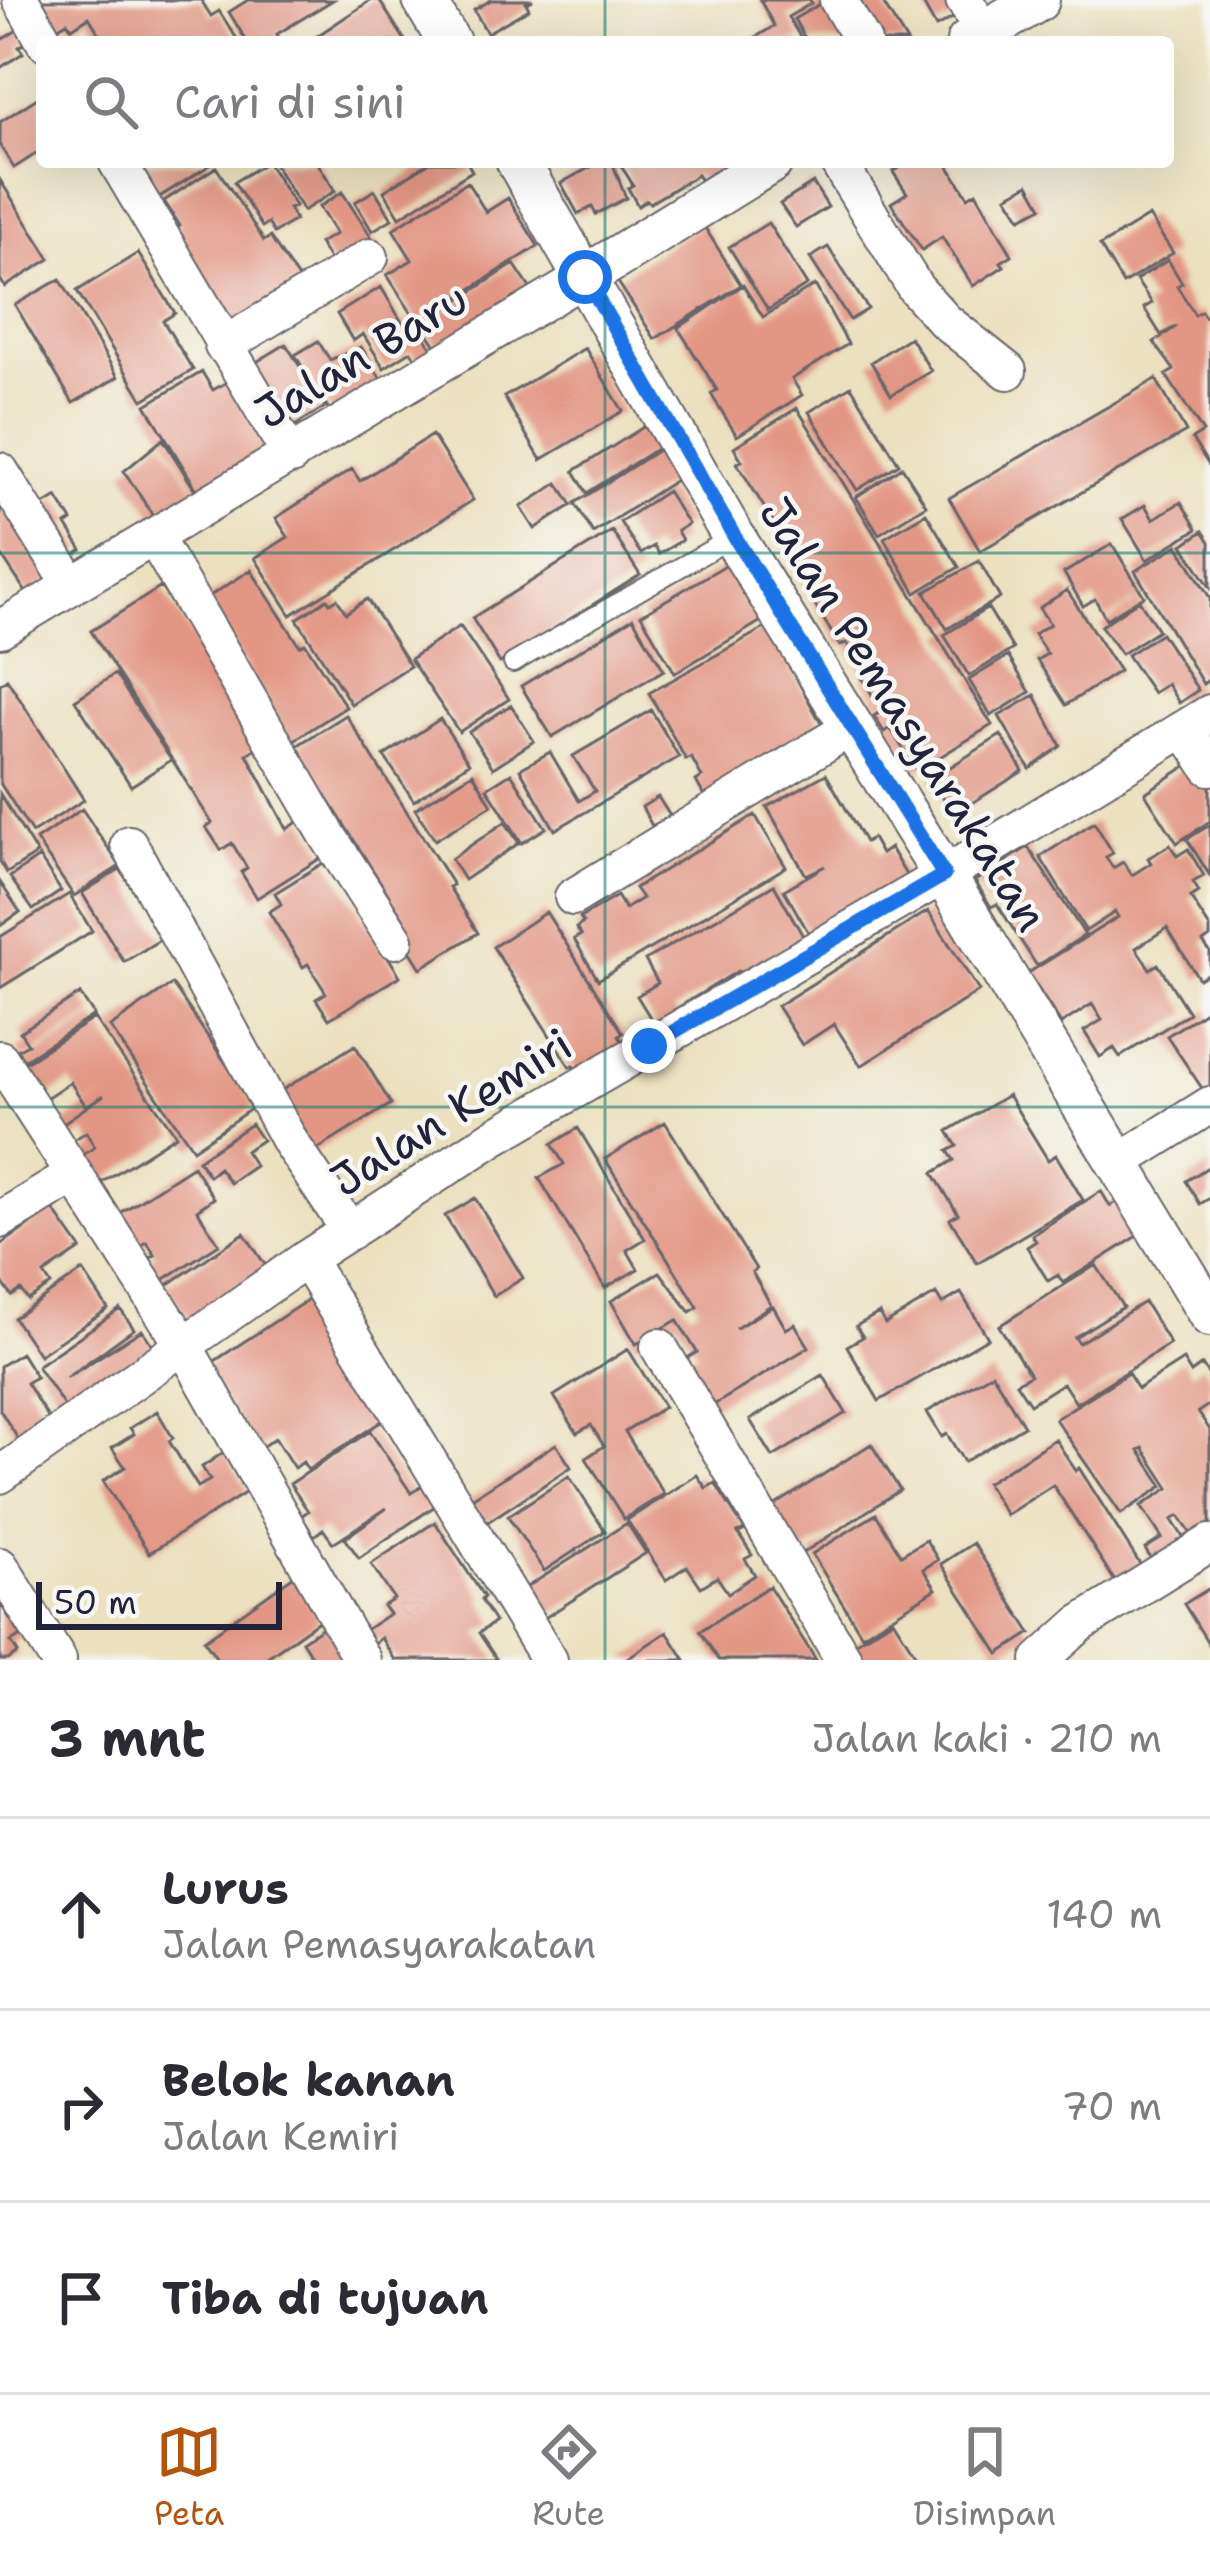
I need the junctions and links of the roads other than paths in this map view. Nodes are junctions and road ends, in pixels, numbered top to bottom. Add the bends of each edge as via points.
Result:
1 (20, 0) edge
2 (424, 0) edge
3 (838, 0) edge
4 (1038, 0) edge
5 (972, 25) edge
6 (41, 36) edge
7 (445, 36) edge
8 (859, 36) edge
9 (119, 168) edge
10 (521, 168) edge
11 (761, 168) edge
12 (841, 168) edge
13 (370, 257) dead end
14 (585, 277) junction
15 (223, 346) junction
16 (1008, 371) dead end
17 (291, 456) junction
18 (0, 471) edge
19 (154, 536) junction
20 (734, 536) junction
21 (71, 584) junction
22 (0, 629) edge
23 (514, 663) dead end
24 (1197, 721) edge
25 (852, 727) junction
26 (1210, 767) edge
27 (129, 844) dead end
28 (944, 875) junction
29 (573, 897) dead end
30 (395, 940) dead end
31 (0, 1059) edge
32 (1210, 1105) edge
33 (1119, 1162) junction
34 (74, 1176) junction
35 (0, 1220) edge
36 (350, 1232) junction
37 (306, 1259) junction
38 (1210, 1315) edge
39 (183, 1344) junction
40 (658, 1347) dead end
41 (0, 1475) edge
42 (1210, 1543) edge
43 (0, 1566) edge
44 (58, 1660) edge
45 (362, 1660) edge
46 (549, 1660) edge
47 (844, 1660) edge
48 (1040, 1660) edge

1 - 6 street
2 - 7 street
3 - 8 street
4 - 5 street
9 - 15 street
10 - 14 street, Jalan Pemasyarakatan
11 - 14 street, Jalan Baru
12 - 16 street via 916,289
13 - 15 street
14 - 17 street, Jalan Baru
14 - 20 street, Jalan Pemasyarakatan
15 - 17 street
17 - 19 street, Jalan Baru
18 - 21 street
19 - 21 street, Jalan Baru
19 - 30 street
20 - 23 lane
20 - 25 street, Jalan Pemasyarakatan
21 - 22 street, Jalan Baru
24 - 26 street
24 - 28 street, Jalan Kemiri
25 - 28 street, Jalan Pemasyarakatan
25 - 29 street
27 - 36 street via 290,1142
28 - 33 street, Jalan Pemasyarakatan
28 - 36 street, Jalan Kemiri via 494,1137
31 - 34 street
32 - 33 street
33 - 38 street, Jalan Pemasyarakatan
34 - 35 street
34 - 39 street
36 - 37 street, Jalan Kemiri
37 - 39 street, Jalan Kemiri
37 - 46 street
39 - 41 street, Jalan Kemiri
39 - 45 street
40 - 47 street
42 - 48 street via 1080,1624
43 - 44 street

